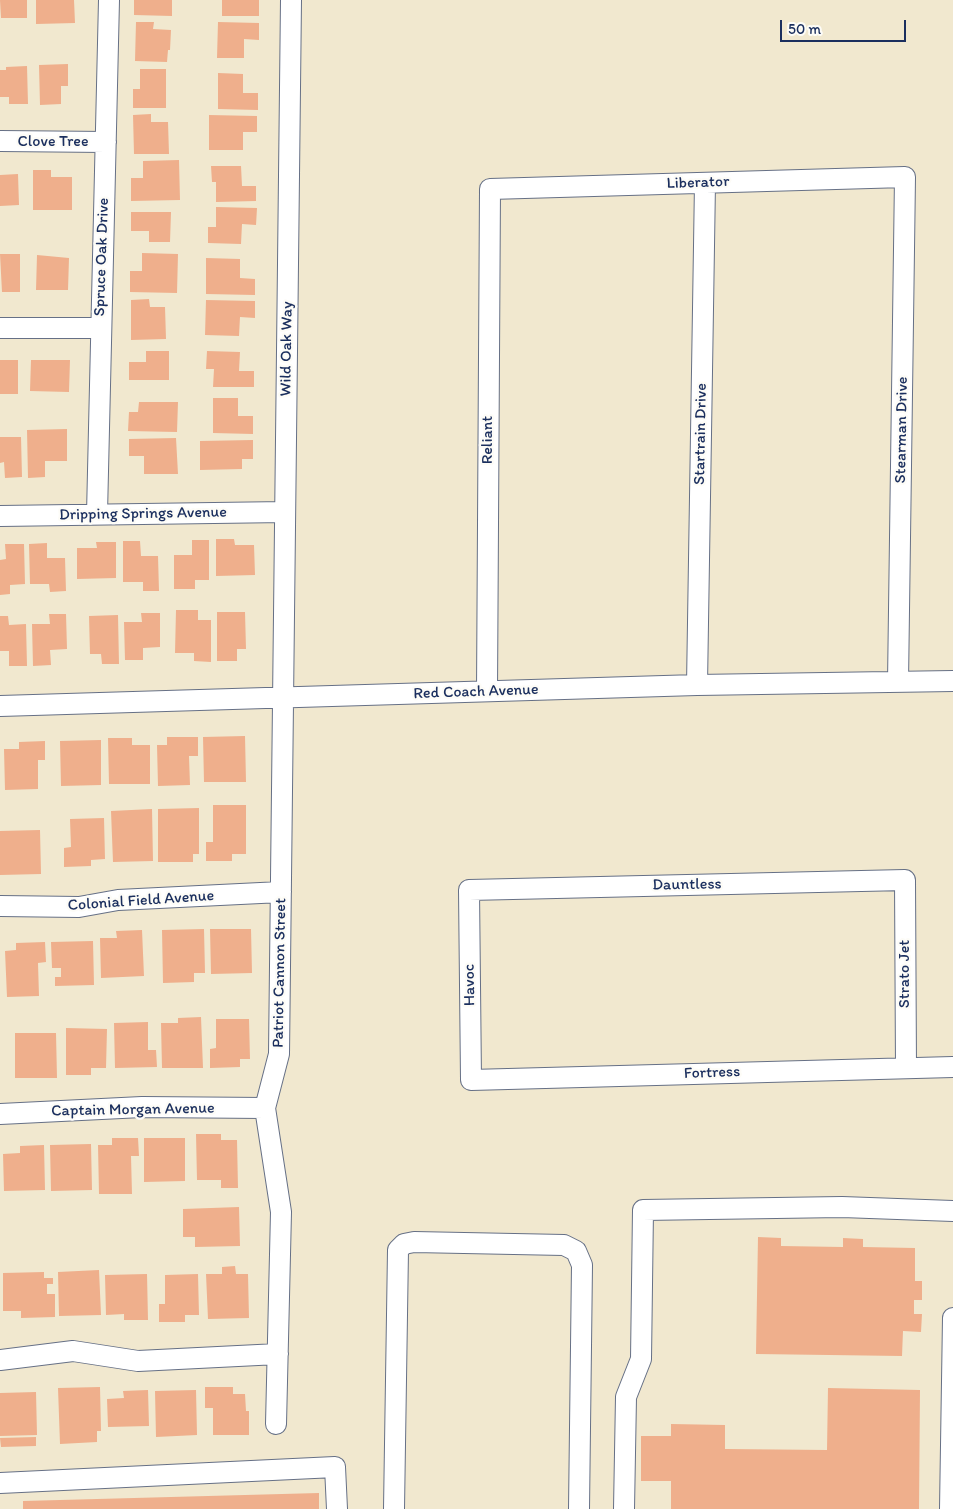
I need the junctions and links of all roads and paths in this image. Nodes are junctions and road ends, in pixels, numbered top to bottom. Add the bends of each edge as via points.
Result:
1 (109, 0) edge
2 (291, 0) edge
3 (0, 141) edge
4 (106, 142) junction
5 (905, 178) joint
6 (705, 183) junction
7 (490, 189) joint
8 (0, 328) edge
9 (101, 328) junction
10 (285, 512) junction
11 (97, 514) junction
12 (0, 516) edge
13 (953, 681) edge
14 (898, 682) junction
15 (697, 685) junction
16 (487, 691) junction
17 (283, 698) junction
18 (0, 706) edge
19 (905, 880) joint
20 (469, 890) joint
21 (281, 892) junction
22 (0, 906) edge
23 (953, 1067) edge
24 (906, 1068) junction
25 (471, 1080) joint
26 (265, 1108) junction
27 (0, 1114) edge
28 (953, 1211) edge
29 (953, 1318) edge
30 (278, 1354) junction
31 (0, 1360) edge
32 (276, 1424) dead end
33 (0, 1483) edge
34 (337, 1509) edge
35 (394, 1509) edge
36 (579, 1509) edge
37 (624, 1509) edge
38 (950, 1509) edge

1 - 4 street, Spruce Oak Drive
2 - 10 street, Wild Oak Way
3 - 4 street, Clove Tree
4 - 9 street, Spruce Oak Drive
5 - 6 street, Liberator
5 - 14 street, Stearman Drive
6 - 7 street, Liberator
6 - 15 street, Startrain Drive
7 - 16 street, Reliant
8 - 9 street
9 - 11 street, Spruce Oak Drive
10 - 11 street, Dripping Springs Avenue
10 - 17 street, Wild Oak Way
11 - 12 street, Dripping Springs Avenue
13 - 14 street, Red Coach Avenue
14 - 15 street, Red Coach Avenue
15 - 16 street, Red Coach Avenue
16 - 17 street, Red Coach Avenue
17 - 18 street, Red Coach Avenue
17 - 21 street, Patriot Cannon Street
19 - 20 street, Dauntless
19 - 24 street, Strato Jet
20 - 25 street, Havoc
21 - 22 street, Colonial Field Avenue via 118,900 79,908
21 - 26 street, Patriot Cannon Street via 279,1054
23 - 24 street, Fortress
24 - 25 street, Fortress
26 - 27 street, Captain Morgan Avenue via 142,1107
26 - 30 street, Patriot Cannon Street via 281,1212
28 - 37 street via 842,1207 643,1210 641,1359 626,1397
29 - 38 street
30 - 31 street via 138,1361 73,1351
30 - 32 street, Patriot Cannon Street
33 - 34 street via 335,1467
35 - 36 street via 398,1250 404,1244 414,1242 564,1246 576,1251 582,1265

